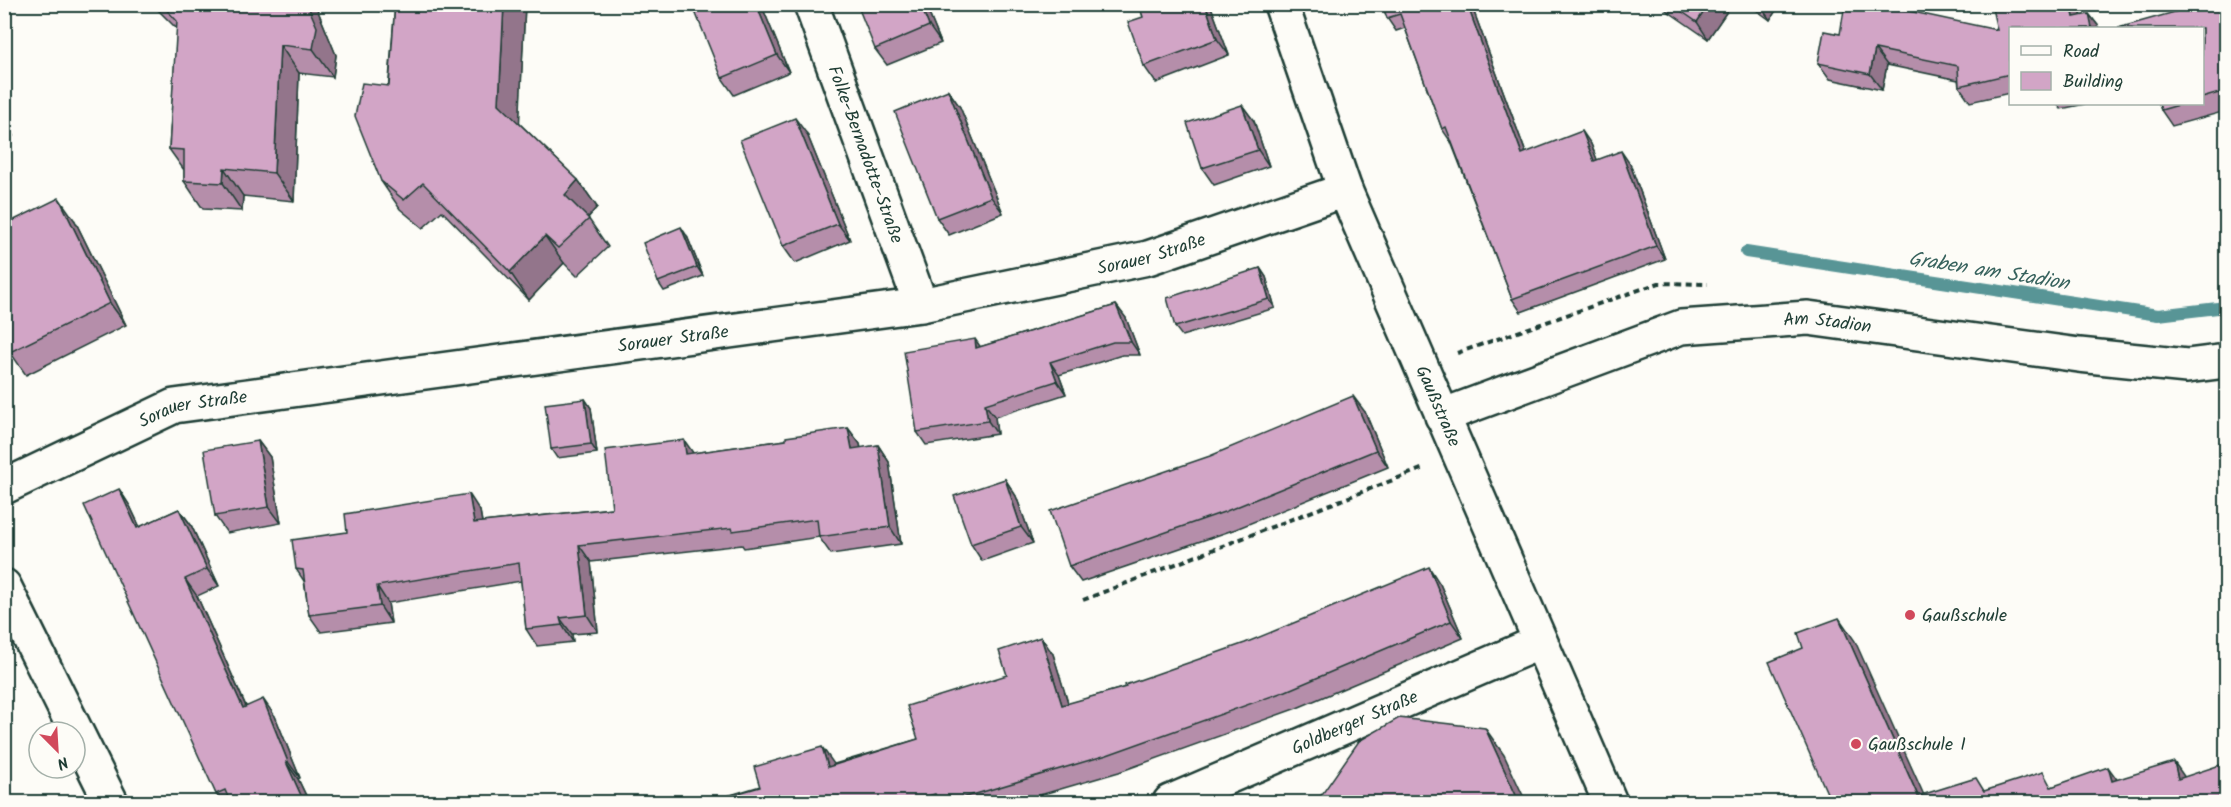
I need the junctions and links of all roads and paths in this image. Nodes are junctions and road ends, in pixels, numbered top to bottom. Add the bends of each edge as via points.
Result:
1 (811, 4) edge
2 (1281, 4) edge
3 (1345, 190) junction
4 (921, 305) junction
5 (2226, 361) edge
6 (1442, 416) junction
7 (1458, 454) junction
8 (4, 487) edge
9 (4, 586) edge
10 (1083, 600) dead end
11 (1540, 642) junction
12 (111, 802) edge
13 (1170, 802) edge
14 (1610, 802) edge

1 - 4 street, Folke-Bernadotte-Straße
2 - 3 street, Gaußstraße
3 - 4 street, Sorauer Straße via 1148,258
3 - 6 street, Gaußstraße
4 - 8 street, Sorauer Straße via 174,406
5 - 6 street, Am Stadion via 2187,366 2079,355 1808,318 1681,327
6 - 7 street, Gaußstraße
7 - 10 path
7 - 11 street, Gaußstraße
9 - 12 street
11 - 13 street, Goldberger Straße
11 - 14 street, Gaußstraße

